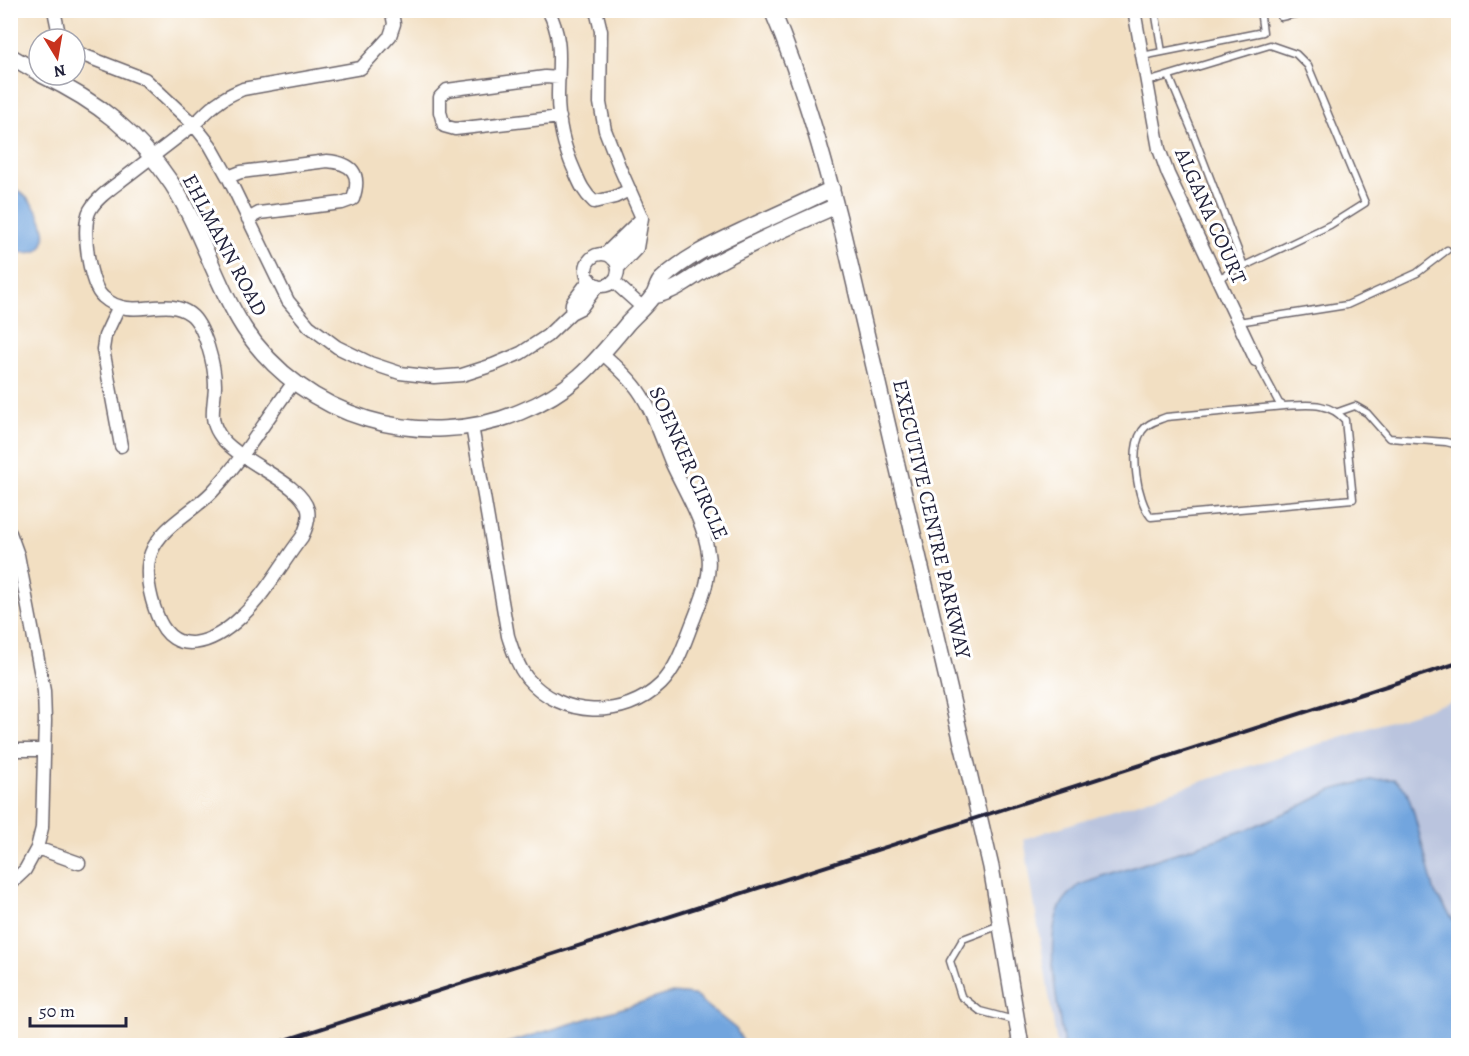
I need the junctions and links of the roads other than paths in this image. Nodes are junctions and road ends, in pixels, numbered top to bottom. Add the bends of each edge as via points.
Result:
1 (54, 10) edge
2 (389, 10) edge
3 (548, 10) edge
4 (596, 10) edge
5 (772, 10) edge
6 (1134, 10) edge
7 (1155, 10) edge
8 (1260, 10) edge
9 (1279, 10) edge
10 (1312, 10) edge
11 (58, 27) edge
12 (1263, 32) junction
13 (1270, 45) junction
14 (1162, 52) junction
15 (10, 56) edge
16 (1142, 56) junction
17 (87, 57) edge
18 (27, 66) edge
19 (1168, 76) junction
20 (559, 78) junction
21 (1147, 82) junction
22 (68, 87) edge
23 (560, 117) junction
24 (194, 125) junction
25 (151, 157) junction
26 (228, 177) junction
27 (832, 189) junction
28 (629, 190) junction
29 (836, 206) junction
30 (642, 218) junction
31 (248, 219) junction
32 (1447, 250) dead end
33 (612, 260) junction
34 (1244, 266) junction
35 (1217, 279) junction
36 (613, 281) junction
37 (594, 282) junction
38 (648, 301) junction
39 (119, 306) junction
40 (1238, 322) junction
41 (603, 354) junction
42 (1256, 360) joint
43 (294, 382) junction
44 (1284, 406) junction
45 (1338, 412) junction
46 (472, 426) junction
47 (1458, 445) edge
48 (121, 446) dead end
49 (242, 454) junction
50 (10, 533) edge
51 (10, 750) edge
52 (44, 750) junction
53 (37, 848) junction
54 (79, 863) dead end
55 (10, 884) edge
56 (1001, 924) junction
57 (1018, 1021) junction
58 (1022, 1046) edge

1 - 11 street
2 - 24 street via 394,24 390,36 362,68 230,94
3 - 20 street via 556,24 560,46
4 - 28 street via 601,32 600,103 605,130
5 - 27 street, EXECUTIVE CENTRE PARKWAY via 802,87
6 - 16 street, ALGANA COURT
7 - 14 lane
8 - 12 lane
9 - 10 lane via 1281,17
12 - 13 lane
12 - 14 lane
13 - 19 lane
13 - 34 lane via 1296,54 1308,66 1365,203 1330,225
14 - 16 lane
15 - 18 street, EHLMANN ROAD
16 - 21 street, ALGANA COURT
17 - 24 street via 145,79
19 - 21 lane
19 - 34 lane
20 - 23 street
20 - 23 street via 447,90 440,97 440,112 444,126 455,129
21 - 35 street, ALGANA COURT via 1159,149
22 - 25 street, EHLMANN ROAD via 103,109
23 - 28 street via 565,145 585,195 594,202
24 - 25 street
24 - 26 street
25 - 39 street via 106,193 90,210 86,224 95,285 102,296
25 - 43 street, EHLMANN ROAD via 187,210 245,330
26 - 31 street
26 - 31 street via 327,161 351,167 356,176 353,199 259,213
27 - 29 street, EXECUTIVE CENTRE PARKWAY
27 - 38 street, EHLMANN ROAD via 683,262 659,282
28 - 30 street
29 - 38 street, EHLMANN ROAD via 729,256 670,293
29 - 56 street, EXECUTIVE CENTRE PARKWAY
30 - 33 street
30 - 33 street via 637,248
31 - 37 street via 288,301 309,326 337,347 399,373 462,375 521,353 581,308
32 - 40 lane via 1417,273 1347,305
33 - 36 street via 616,278
33 - 37 street via 595,256 588,264 587,274
34 - 35 lane
35 - 40 street, ALGANA COURT
36 - 37 street
36 - 38 street
38 - 41 street, EHLMANN ROAD
39 - 48 street via 103,349
39 - 49 street via 137,310 172,307 190,314 196,321 207,343 215,385 211,408 214,421 219,434
40 - 42 street, ALGANA COURT
41 - 46 street, EHLMANN ROAD via 570,385 544,400 520,412
41 - 46 street, SOENKER CIRCLE via 639,392 708,553 704,591 679,656 661,684 644,697 609,709 574,708 540,691 526,677 508,636
42 - 44 lane
43 - 46 street, EHLMANN ROAD via 331,406 383,424 430,429
43 - 49 street
44 - 45 lane via 1320,405
44 - 45 lane via 1166,417 1142,430 1137,443 1137,488 1151,517 1353,499 1345,420
45 - 47 lane via 1355,406 1367,412 1389,438
49 - 49 street via 213,491 158,539 149,559 147,570 160,622 171,636 186,644 209,640 242,616 307,526 308,510 301,499
50 - 52 street via 18,555 44,691
51 - 52 street
52 - 53 street via 42,828
53 - 54 street
53 - 55 street via 25,870
56 - 57 street, EXECUTIVE CENTRE PARKWAY
56 - 57 lane via 963,939 950,961 961,996 980,1011
57 - 58 street, EXECUTIVE CENTRE PARKWAY

